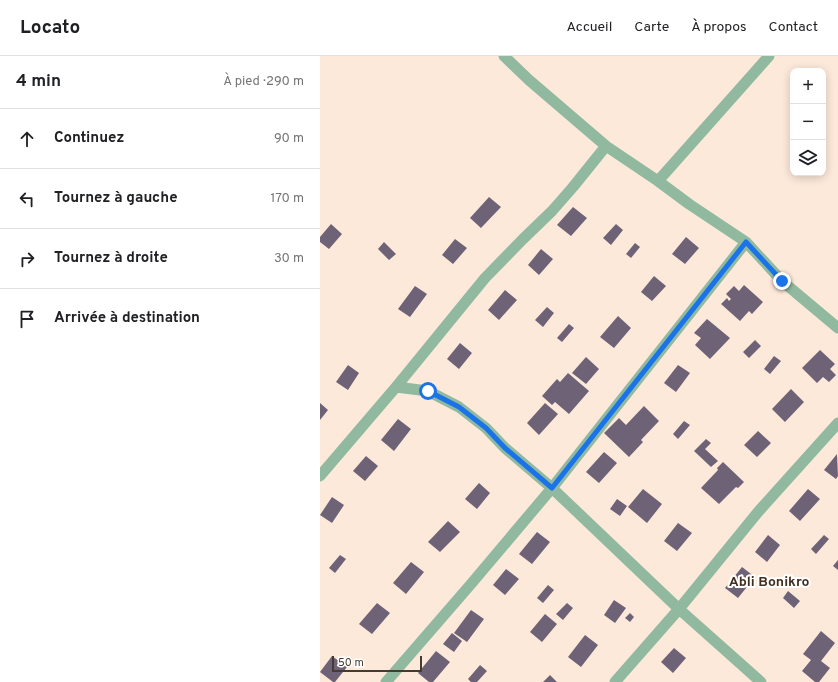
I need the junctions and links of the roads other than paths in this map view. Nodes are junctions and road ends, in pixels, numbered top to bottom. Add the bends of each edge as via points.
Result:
1 (504, 56) edge
2 (769, 56) edge
3 (606, 146) junction
4 (658, 181) junction
5 (746, 242) junction
6 (838, 328) edge
7 (396, 387) junction
8 (838, 423) edge
9 (320, 476) edge
10 (552, 488) junction
11 (679, 609) junction
12 (386, 682) edge
13 (615, 682) edge
14 (761, 682) edge

1 - 3 street
2 - 4 street
3 - 4 street
3 - 7 street via 552,211 485,278
4 - 5 street
5 - 6 street via 782,281
5 - 10 street
7 - 9 street
7 - 10 street via 428,391 459,407
8 - 11 street via 758,512
10 - 11 street
10 - 12 street
11 - 13 street
11 - 14 street

